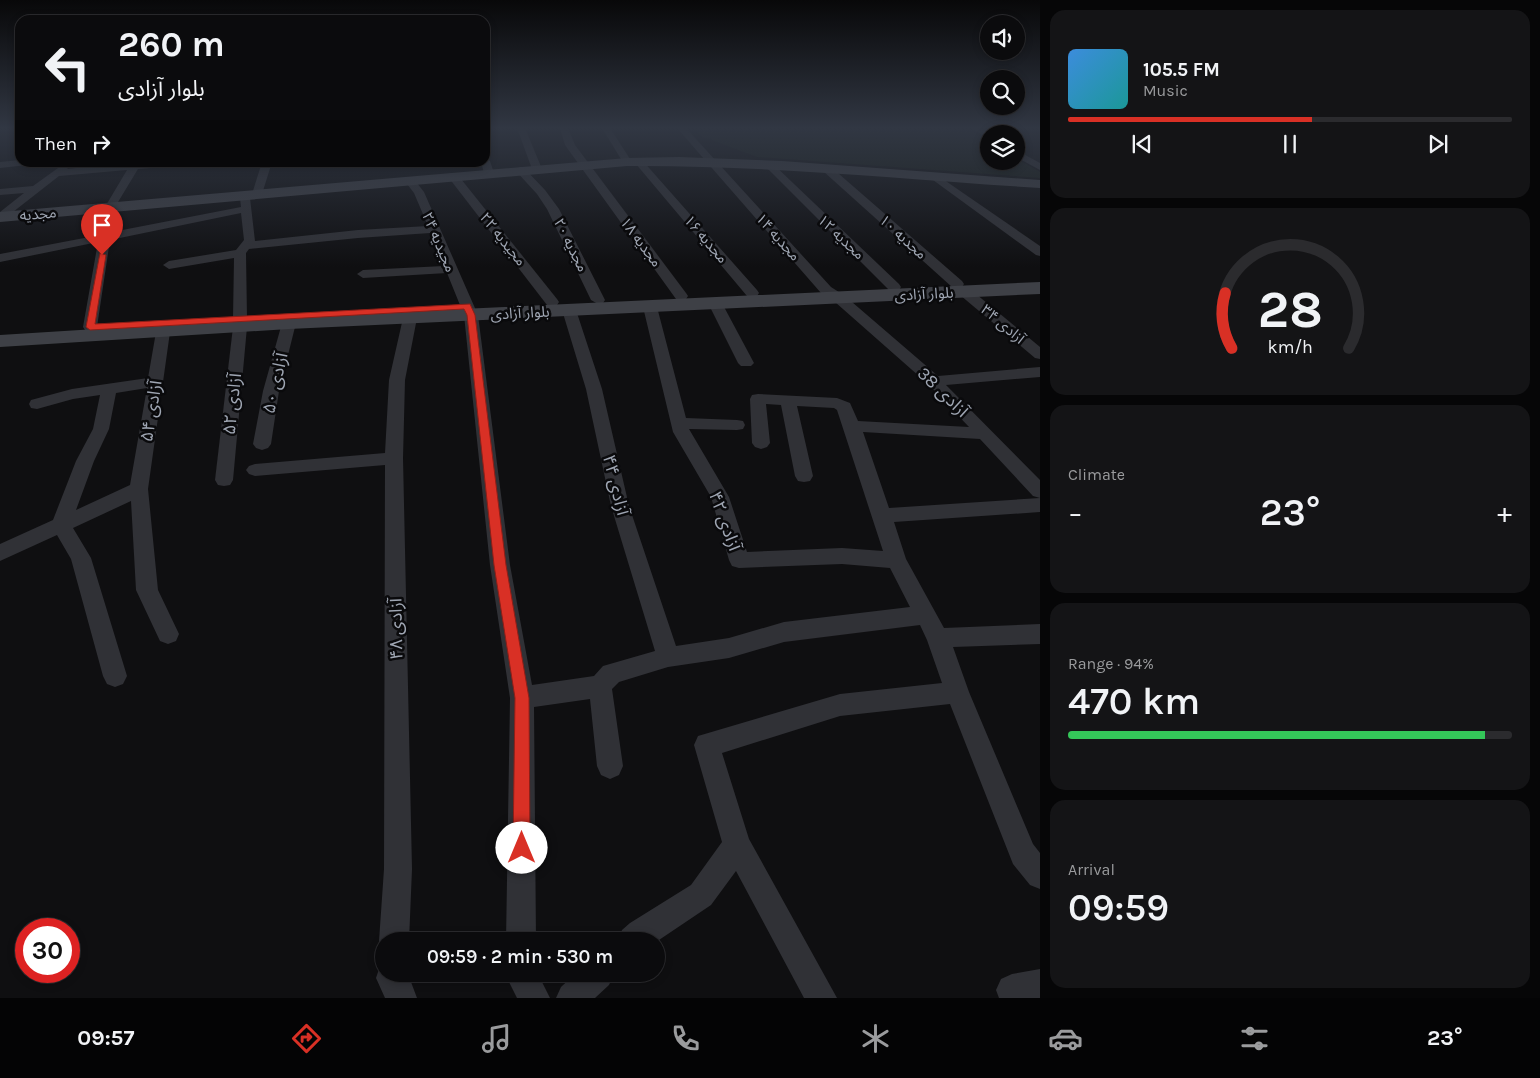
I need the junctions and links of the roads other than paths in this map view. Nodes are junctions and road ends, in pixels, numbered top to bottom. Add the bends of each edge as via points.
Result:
1 (54, 175) edge
2 (129, 175) edge
3 (261, 175) edge
4 (408, 175) edge
5 (458, 175) edge
6 (524, 175) edge
7 (591, 175) edge
8 (644, 175) edge
9 (723, 175) edge
10 (779, 175) edge
11 (833, 175) edge
12 (895, 175) edge
13 (453, 176) junction
14 (937, 178) junction
15 (409, 180) junction
16 (1040, 184) edge
17 (36, 189) junction
18 (0, 192) edge
19 (250, 200) junction
20 (110, 207) junction
21 (0, 217) edge
22 (434, 229) junction
23 (105, 237) junction
24 (243, 249) junction
25 (1040, 252) edge
26 (0, 258) edge
27 (169, 265) dead end
28 (450, 269) junction
29 (363, 274) dead end
30 (1035, 285) edge
31 (894, 287) junction
32 (961, 288) junction
33 (752, 293) junction
34 (833, 294) junction
35 (681, 296) junction
36 (598, 300) junction
37 (726, 301) junction
38 (561, 306) junction
39 (650, 307) junction
40 (469, 311) junction
41 (410, 313) junction
42 (240, 323) junction
43 (289, 323) junction
44 (90, 327) junction
45 (0, 331) edge
46 (163, 332) junction
47 (51, 334) junction
48 (0, 341) edge
49 (1040, 356) edge
50 (746, 363) dead end
51 (1040, 372) edge
52 (934, 381) junction
53 (156, 382) junction
54 (109, 388) junction
55 (788, 400) junction
56 (37, 404) dead end
57 (678, 423) junction
58 (737, 425) dead end
59 (852, 426) junction
60 (984, 434) junction
61 (761, 443) dead end
62 (262, 444) dead end
63 (394, 458) junction
64 (255, 470) dead end
65 (804, 476) dead end
66 (224, 480) dead end
67 (139, 489) junction
68 (1040, 491) edge
69 (1040, 505) edge
70 (882, 516) junction
71 (61, 525) junction
72 (0, 553) edge
73 (896, 560) junction
74 (924, 615) junction
75 (168, 634) dead end
76 (1040, 634) edge
77 (938, 638) junction
78 (668, 657) junction
79 (115, 676) dead end
80 (600, 686) junction
81 (957, 692) junction
82 (522, 698) junction
83 (610, 766) dead end
84 (737, 845) junction
85 (1040, 875) edge
86 (394, 932) edge
87 (521, 932) edge
88 (644, 932) edge
89 (525, 982) edge
90 (589, 982) edge
91 (1040, 985) edge
92 (534, 998) edge
93 (572, 998) edge
94 (821, 998) edge
95 (1018, 998) edge

1 - 17 street
2 - 20 street
3 - 19 street
4 - 15 street
5 - 13 street, مجدیه
6 - 36 street, مجدیه ۲۰ via 553,209
7 - 35 street, مجدیه ۱۸
8 - 33 street, مجدیه ۱۶
9 - 34 street, مجدیه ۱۴
10 - 31 street, مجدیه ۱۲
11 - 32 street, مجدیه ۱۰
12 - 14 street, مجدیه
13 - 15 street, مجدیه
13 - 38 street, مجیدیه ۲۲
14 - 16 street, مجدیه
14 - 25 street
15 - 19 street, مجدیه
15 - 22 street, مجیدیه ۲۴ via 419,192
17 - 18 street
17 - 21 street
19 - 20 street, مجدیه
19 - 23 street
19 - 24 street, آزادی ۵۲ via 250,240
20 - 21 street, مجدیه
20 - 23 street
22 - 24 street via 358,234
22 - 28 street, مجیدیه ۲۴
23 - 26 street
23 - 44 street
24 - 27 street
24 - 42 street, آزادی ۵۲
28 - 29 street
28 - 40 street, مجیدیه ۲۴
30 - 32 street, بلوار آزادی
31 - 32 street, بلوار آزادی
31 - 34 street, بلوار آزادی
32 - 34 street, بلوار آزادی
32 - 49 street, آزادی ۳۴
33 - 34 street, بلوار آزادی
33 - 37 street, بلوار آزادی
34 - 37 street, بلوار آزادی
34 - 52 street, آزادی 38
35 - 36 street, بلوار آزادی
35 - 37 street, بلوار آزادی
36 - 38 street, بلوار آزادی
37 - 39 street, بلوار آزادی
37 - 50 street
38 - 39 street, بلوار آزادی
38 - 40 street, بلوار آزادی
38 - 78 street, آزادی ۴۴ via 594,388 620,506
39 - 57 street, آزادی ۴۲
40 - 41 street, بلوار آزادی
40 - 82 street, مجیدیه ۲۴ via 500,565
41 - 42 street, بلوار آزادی
41 - 43 street, بلوار آزادی
41 - 63 street, آزادی ۴۸ via 397,380
42 - 43 street, بلوار آزادی
42 - 44 street, بلوار آزادی
42 - 46 street, بلوار آزادی
42 - 66 street, آزادی ۵۲
43 - 62 street, آزادی ۵۰ via 270,391
44 - 47 street, بلوار آزادی
45 - 47 street, بلوار آزادی
46 - 47 street, بلوار آزادی
46 - 53 street, آزادی ۵۴
47 - 48 street, بلوار آزادی
51 - 52 street
52 - 60 street, آزادی 38
53 - 54 street
53 - 67 street, آزادی ۵۴
54 - 56 street
54 - 71 street via 101,428
55 - 59 street via 841,404
55 - 61 street via 758,399
55 - 65 street
57 - 58 street
57 - 73 street, آزادی ۴۲ via 720,497 739,560 842,556
59 - 60 street
59 - 70 street
60 - 68 street, آزادی 38
63 - 64 street
63 - 86 street, آزادی ۴۸ via 398,869
67 - 71 street
67 - 75 street, آزادی ۵۴ via 147,590
69 - 70 street
70 - 73 street
71 - 72 street
71 - 79 street via 81,558
73 - 74 street
74 - 77 street
74 - 78 street via 784,632 729,648
76 - 77 street
77 - 81 street
78 - 80 street via 611,674
80 - 82 street
80 - 83 street
81 - 84 street via 840,705 707,745
81 - 85 street via 1023,854
82 - 87 street, مجیدیه ۲۴
84 - 88 street via 701,896
84 - 94 street
89 - 92 street
90 - 93 street
91 - 95 street via 1012,990

